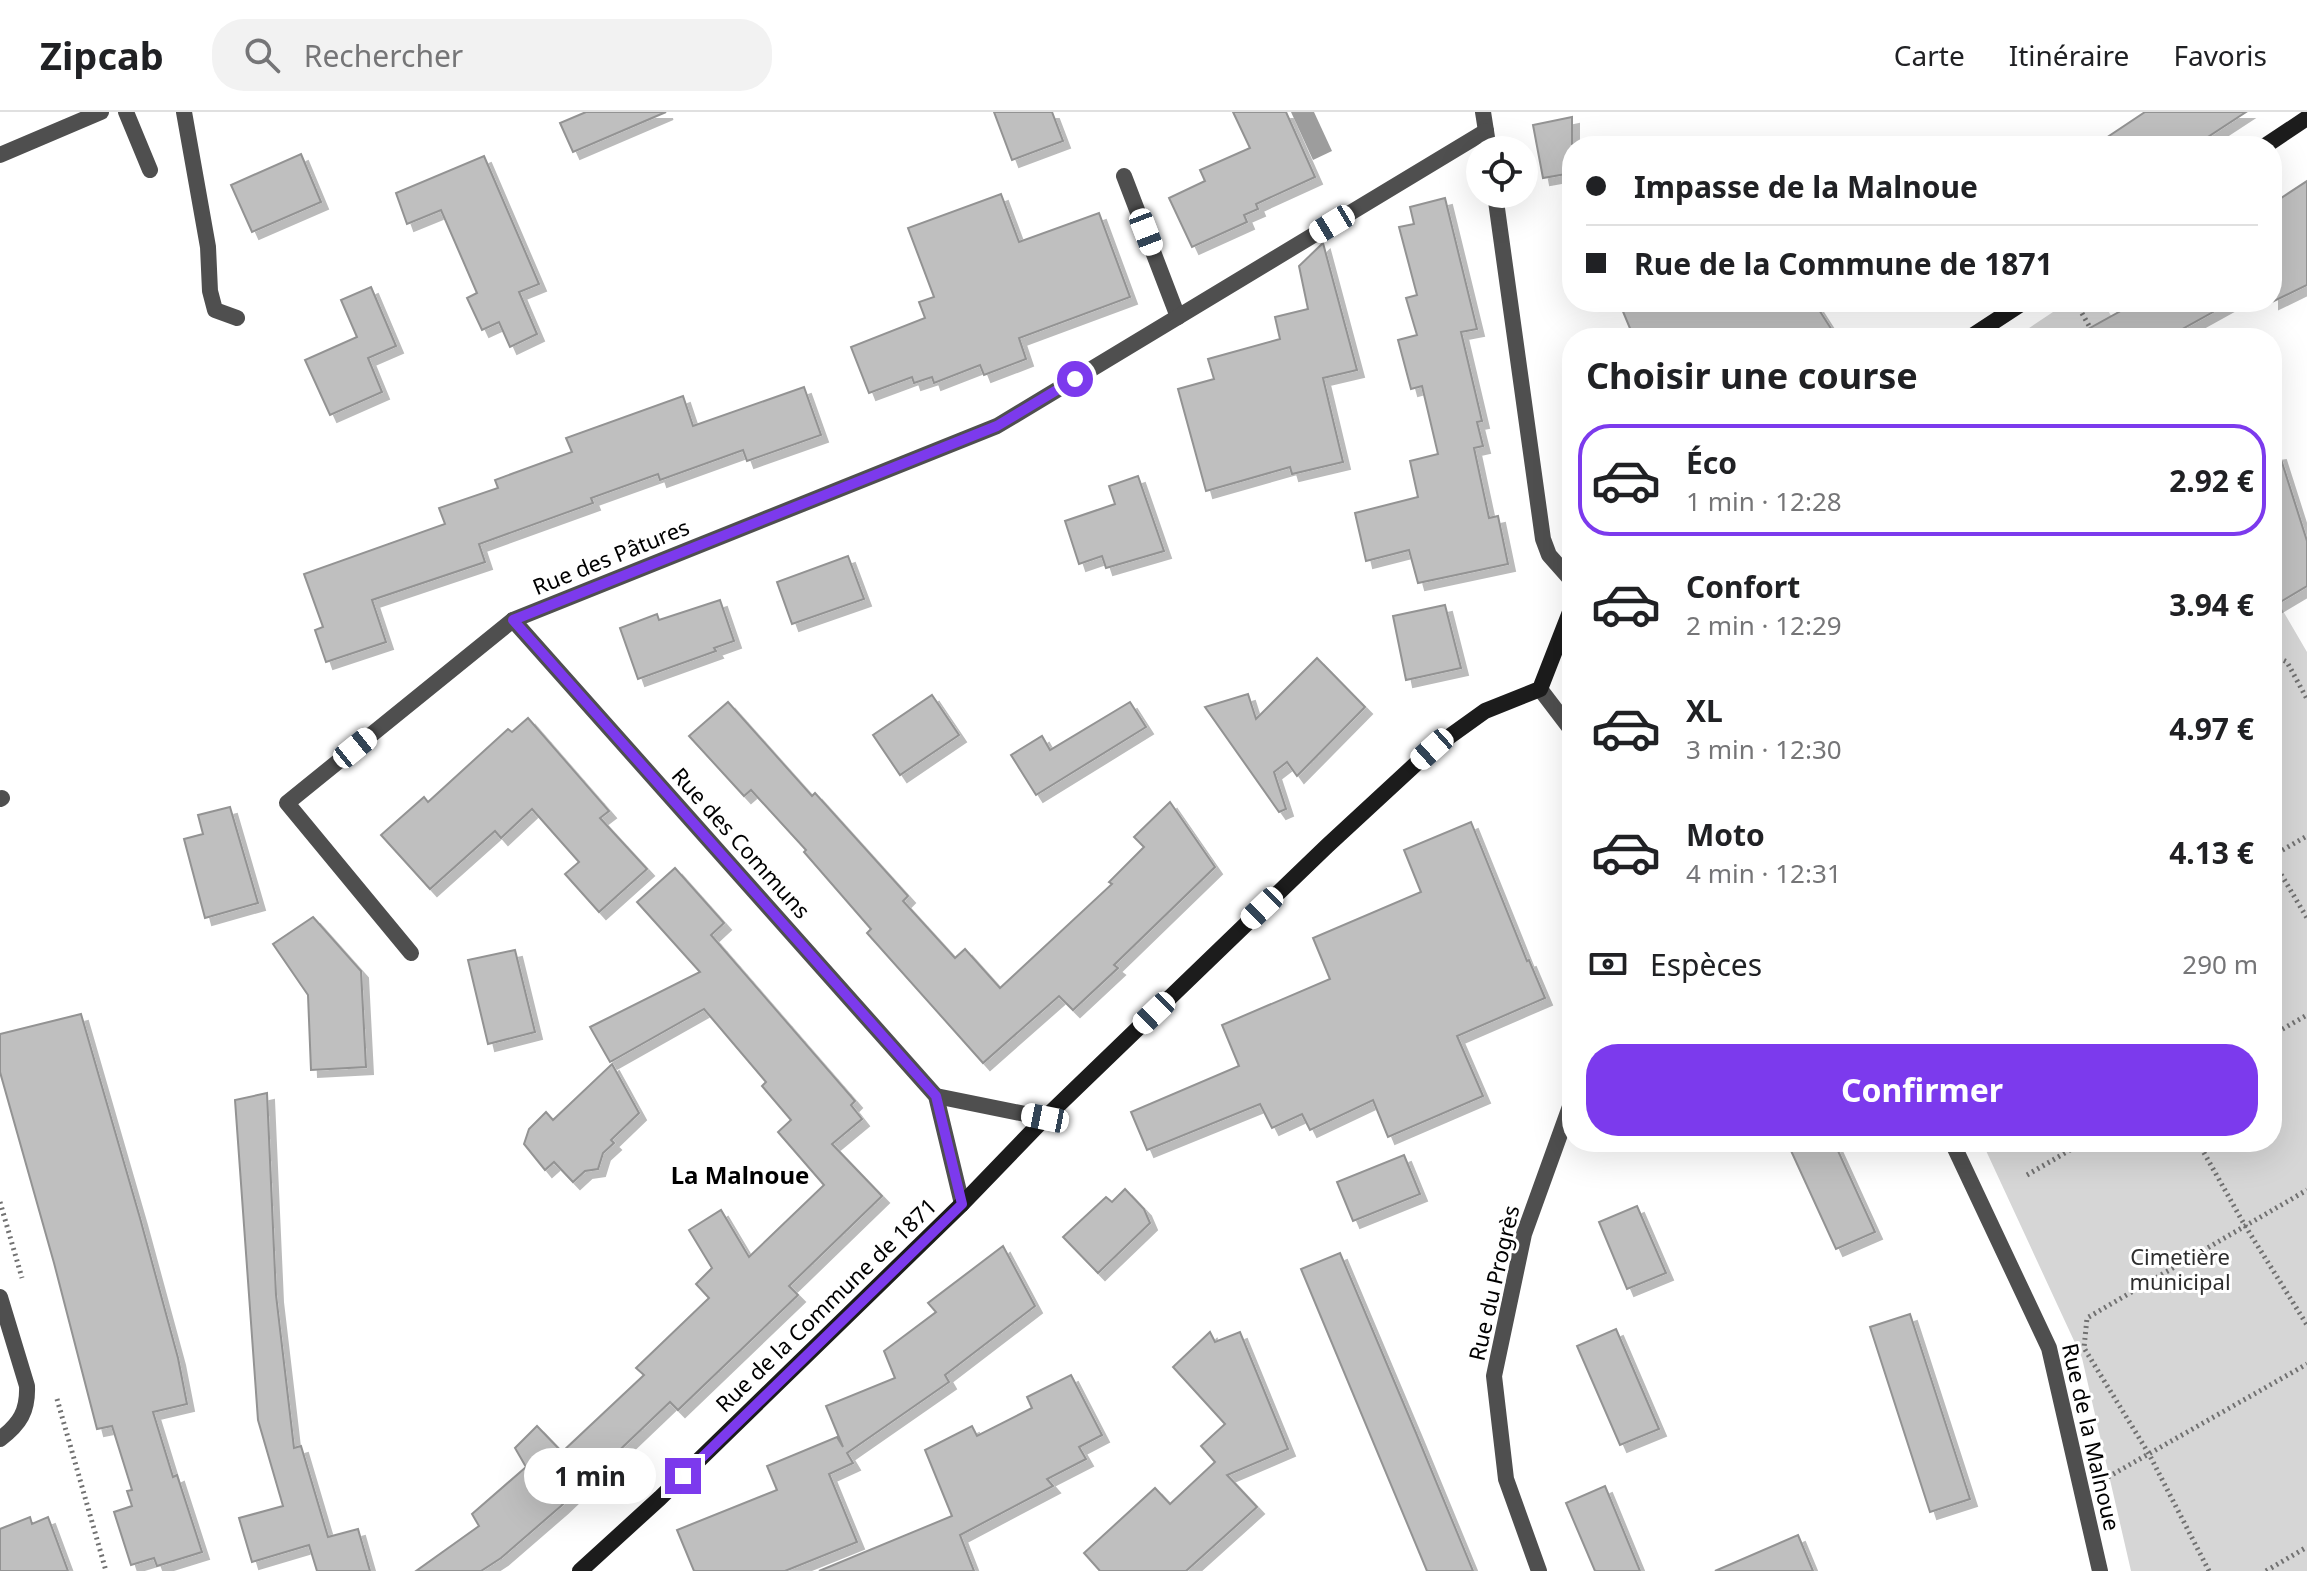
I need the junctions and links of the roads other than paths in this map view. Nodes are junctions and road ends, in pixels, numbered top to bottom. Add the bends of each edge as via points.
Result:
1 (101, 112) edge
2 (126, 112) edge
3 (184, 112) edge
4 (1483, 112) edge
5 (2307, 118) edge
6 (1486, 131) junction
7 (1487, 136) edge
8 (2280, 136) edge
9 (0, 155) edge
10 (150, 170) dead end
11 (1124, 176) dead end
12 (1497, 208) edge
13 (2009, 312) edge
14 (1178, 317) junction
15 (237, 318) dead end
16 (1984, 328) edge
17 (1562, 570) edge
18 (513, 620) junction
19 (1562, 633) edge
20 (1540, 689) junction
21 (1562, 718) edge
22 (411, 953) dead end
23 (936, 1096) junction
24 (1045, 1118) junction
25 (1562, 1129) edge
26 (1957, 1152) edge
27 (962, 1204) junction
28 (0, 1297) edge
29 (0, 1439) edge
30 (580, 1571) edge
31 (1539, 1571) edge
32 (2100, 1571) edge

1 - 9 street
2 - 10 street
3 - 15 street via 208,247 210,291 215,310
4 - 6 street
5 - 8 street
6 - 7 street
6 - 14 street, Rue des Pâtures
11 - 14 street
12 - 17 street via 1543,539
13 - 16 street
14 - 18 street, Rue des Pâtures via 997,426
18 - 22 street, Rue des Pâtures via 287,803
18 - 23 street, Rue des Communs
19 - 20 street
20 - 21 street
20 - 24 street, Rue de la Commune de 1871 via 1485,711 1432,749
23 - 24 street
23 - 27 street, Rue des Communs
24 - 27 street, Rue de la Commune de 1871
25 - 31 street, Rue du Progrès via 1524,1234 1494,1376 1506,1479
26 - 32 street, Rue de la Malnoue via 2049,1348
27 - 30 street, Rue de la Commune de 1871
28 - 29 street via 28,1400 15,1428

